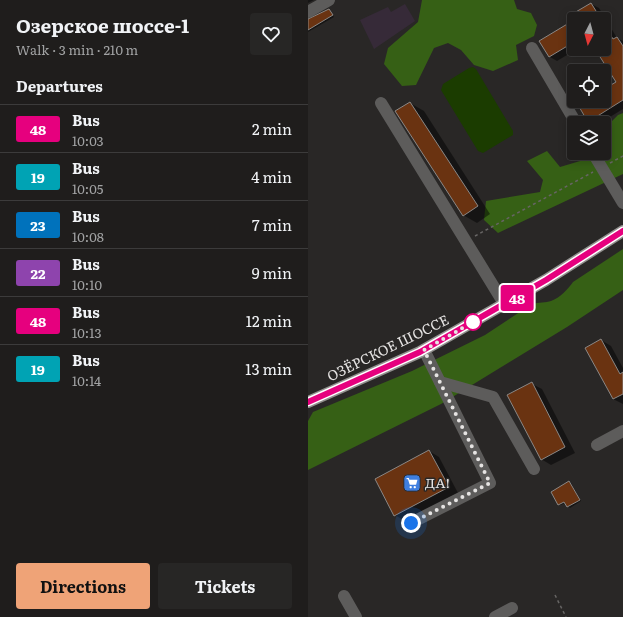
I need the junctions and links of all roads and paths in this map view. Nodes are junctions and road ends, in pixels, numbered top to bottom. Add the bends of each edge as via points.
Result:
1 (329, 0) edge
2 (310, 7) edge
3 (532, 48) dead end
4 (381, 103) dead end
5 (572, 116) edge
6 (623, 156) edge
7 (598, 160) edge
8 (602, 167) junction
9 (623, 203) edge
10 (623, 231) edge
11 (466, 240) junction
12 (505, 305) junction
13 (424, 350) junction
14 (440, 382) junction
15 (308, 402) edge
16 (623, 431) edge
17 (597, 445) dead end
18 (534, 469) dead end
19 (411, 523) dead end
20 (555, 595) dead end
21 (344, 596) dead end
22 (512, 608) dead end
23 (356, 617) edge
24 (495, 617) edge
25 (566, 617) edge

1 - 2 lane
3 - 5 lane
4 - 11 lane
6 - 8 path
7 - 8 lane
8 - 9 lane
8 - 11 path
10 - 12 main road, ОЗЁРСКОЕ ШОССЕ
11 - 12 lane
12 - 13 main road, ОЗЁРСКОЕ ШОССЕ
13 - 14 lane
13 - 15 main road, ОЗЁРСКОЕ ШОССЕ
14 - 18 lane via 493,397
14 - 19 lane via 490,483
16 - 17 lane
20 - 25 path
21 - 23 lane
22 - 24 lane

